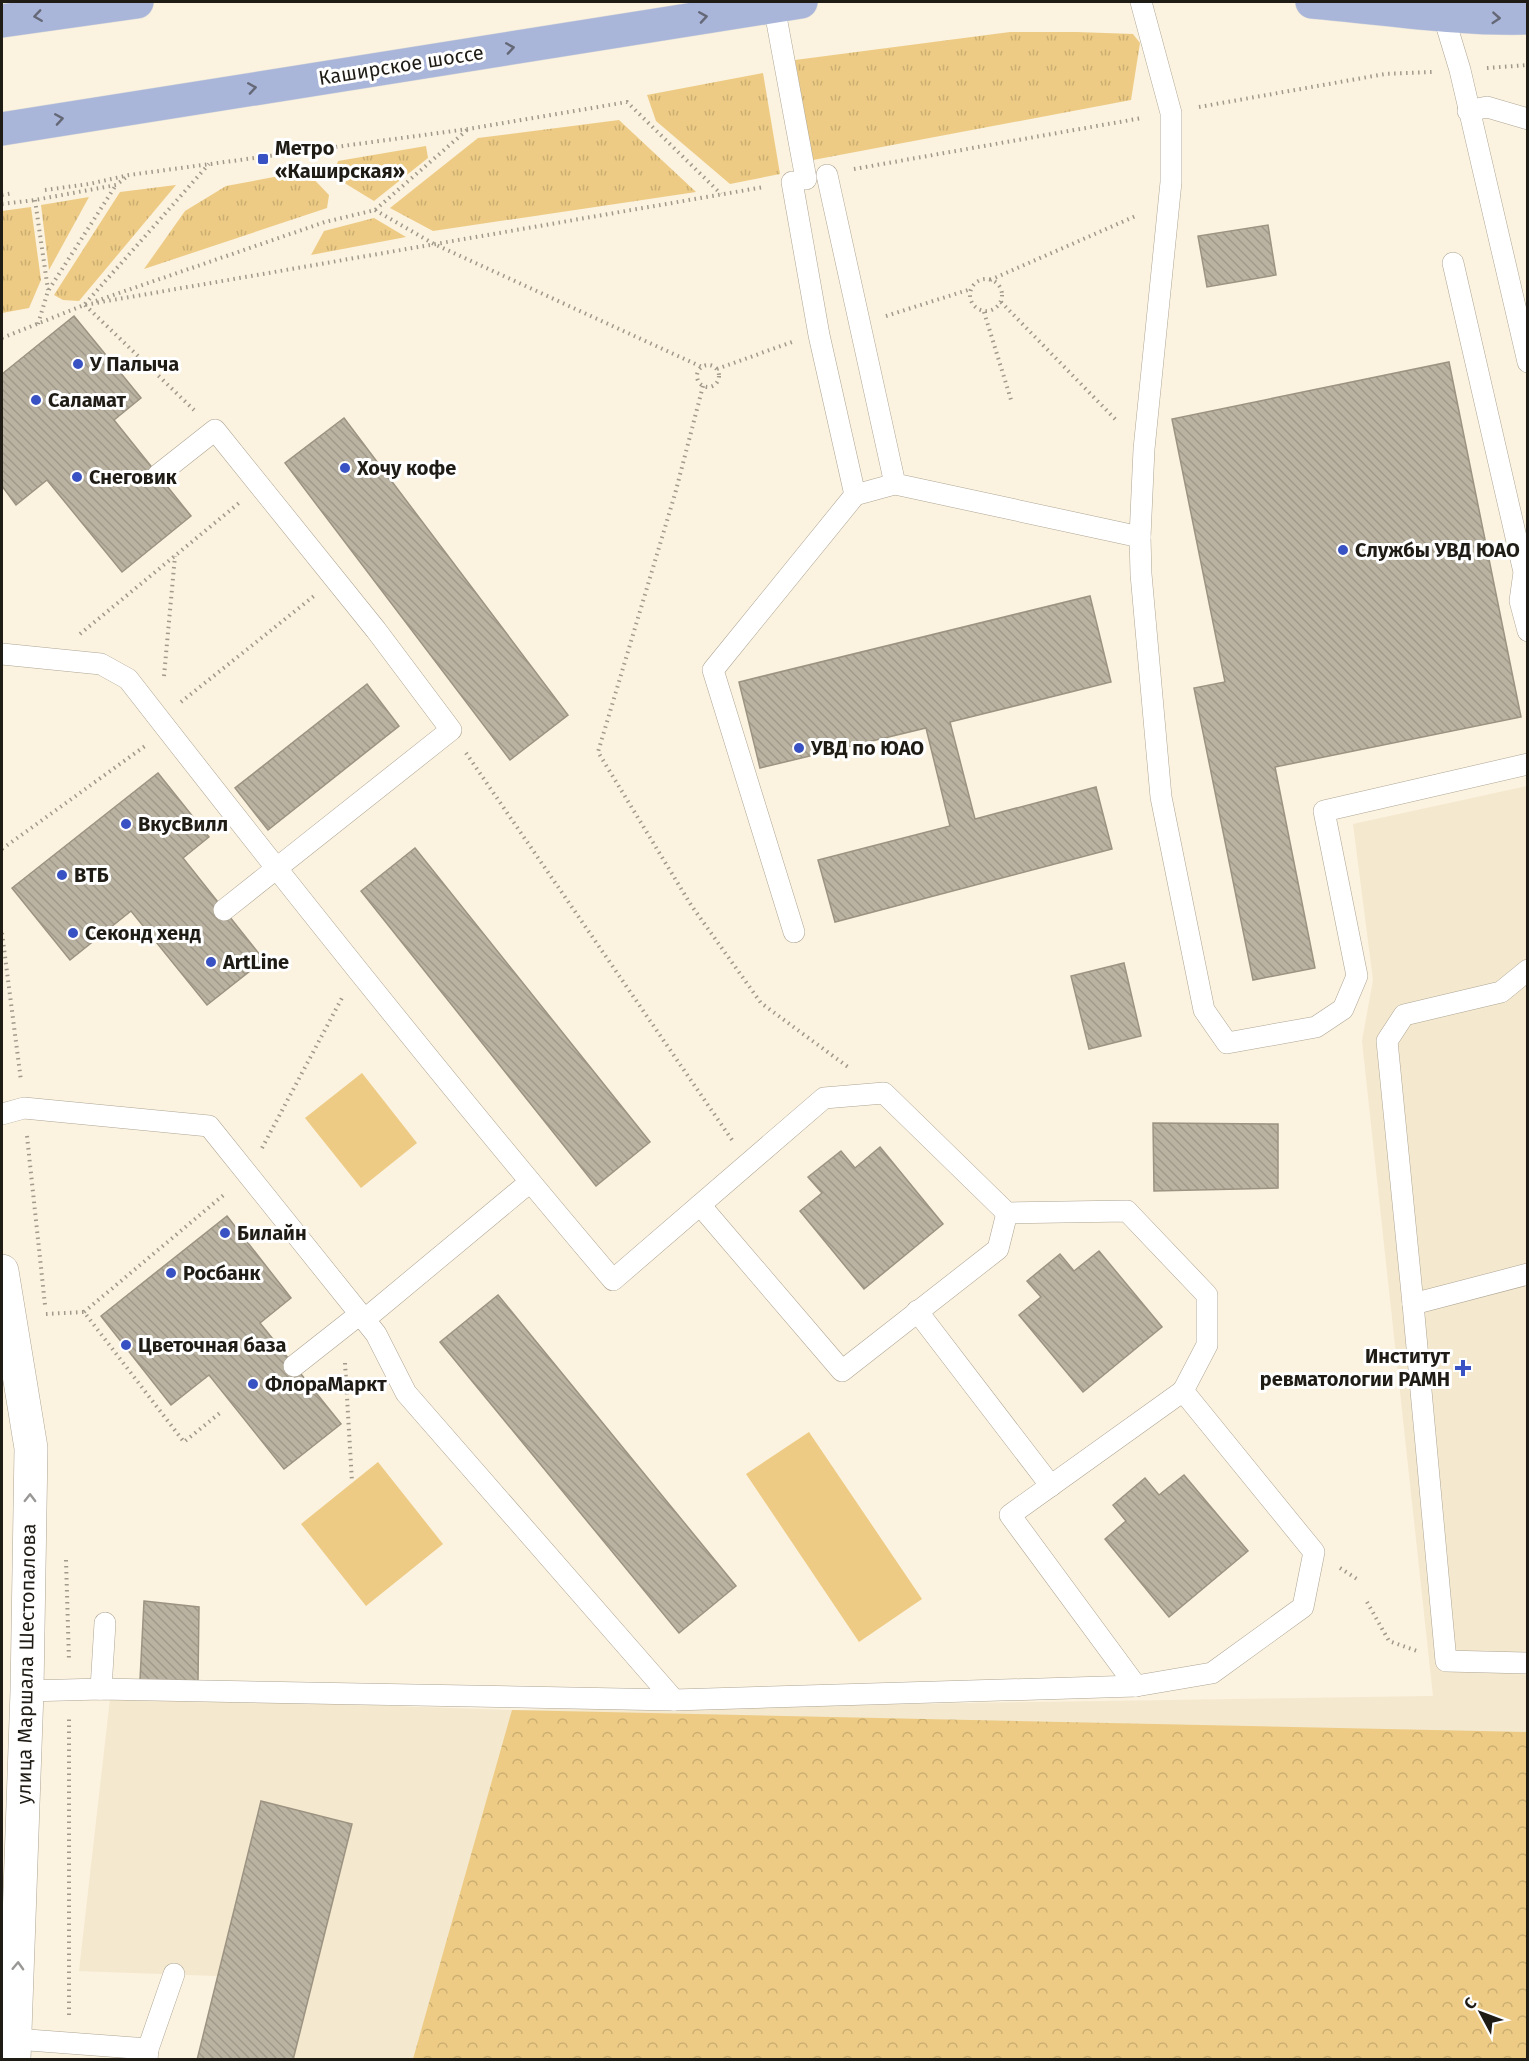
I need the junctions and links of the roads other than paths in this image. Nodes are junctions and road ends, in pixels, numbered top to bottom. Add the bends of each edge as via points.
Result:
1 (137, 2) edge
2 (1141, 2) edge
3 (1312, 2) edge
4 (788, 4) edge
5 (1443, 14) junction
6 (1527, 18) edge
7 (2, 21) edge
8 (1468, 111) junction
9 (1527, 119) edge
10 (2, 129) edge
11 (827, 175) dead end
12 (1453, 263) dead end
13 (1527, 362) edge
14 (158, 475) dead end
15 (895, 484) junction
16 (855, 495) junction
17 (1140, 537) junction
18 (1527, 631) edge
19 (2, 654) edge
20 (1527, 764) edge
21 (275, 868) junction
22 (224, 910) dead end
23 (794, 932) dead end
24 (1527, 970) edge
25 (2, 1114) edge
26 (530, 1182) junction
27 (700, 1205) junction
28 (1007, 1213) junction
29 (2, 1271) edge
30 (1527, 1274) edge
31 (1413, 1304) junction
32 (917, 1311) junction
33 (362, 1317) junction
34 (294, 1366) dead end
35 (1183, 1391) junction
36 (1051, 1486) junction
37 (105, 1623) dead end
38 (1527, 1663) edge
39 (1136, 1686) junction
40 (101, 1689) junction
41 (27, 1691) junction
42 (674, 1700) junction
43 (174, 1974) dead end
44 (15, 2049) edge
45 (147, 2054) edge

1 -> 7 main road
2 - 17 lane via 1171,112 1170,201 1144,449
3 - 5 main road
10 -> 4 main road, Каширское шоссе
4 - 16 lane via 799,181 819,335
5 -> 6 main road
5 - 8 lane
8 - 9 lane via 1487,107
8 - 13 lane
11 - 15 lane
12 - 18 lane via 1524,572 1520,601
14 - 21 lane via 215,430 451,730
15 - 16 lane
15 - 17 lane
16 - 23 lane via 713,670
17 - 20 lane via 1161,797 1204,1010 1227,1043 1316,1027 1343,1009 1357,976 1324,811
19 - 21 lane via 101,664 128,679
21 - 22 lane
21 - 26 lane
24 - 31 lane via 1501,992 1404,1015 1387,1041
25 - 33 lane via 24,1108 209,1126
26 - 27 lane via 613,1280
26 - 33 lane
27 - 28 lane via 824,1098 884,1093
27 - 32 lane via 842,1371
28 - 32 lane via 998,1249
28 - 35 lane via 1127,1211 1207,1295 1207,1345
41 -> 29 street, улица Маршала Шестопалова via 31,1448
30 - 31 lane
31 - 38 lane via 1446,1661
32 - 36 lane
33 - 34 lane via 342,1327
33 - 42 lane via 376,1334 406,1393
35 - 36 lane
35 - 39 lane via 1314,1552 1303,1607 1212,1673
36 - 39 lane via 1010,1515
37 - 40 lane
39 - 42 lane
40 - 41 lane
40 - 42 lane
44 -> 41 street, улица Маршала Шестопалова
43 - 45 lane
44 - 45 lane

